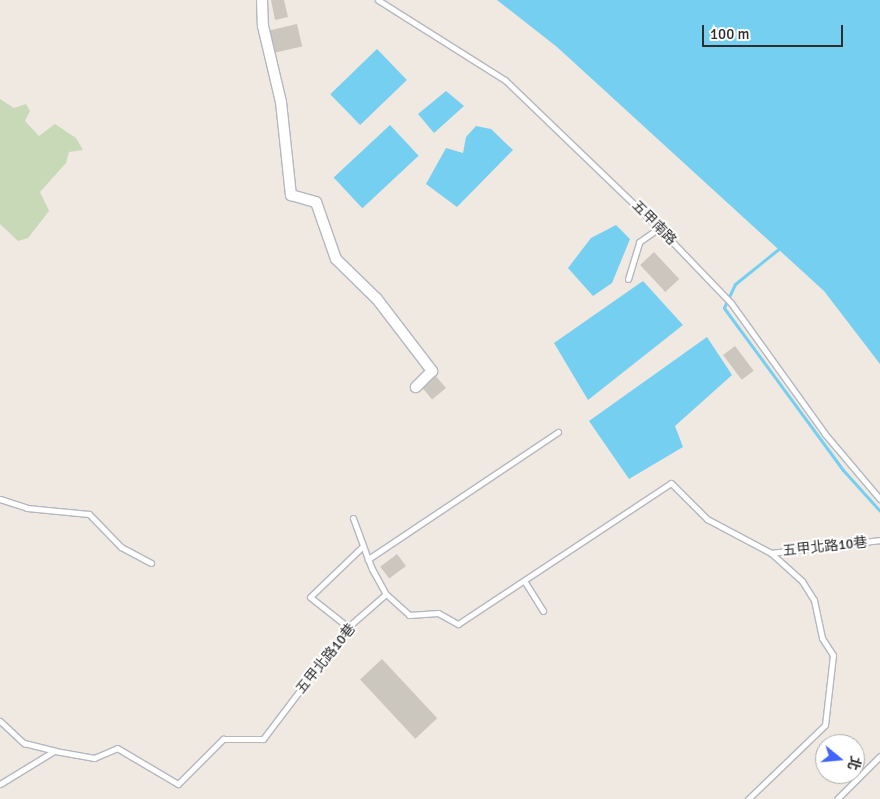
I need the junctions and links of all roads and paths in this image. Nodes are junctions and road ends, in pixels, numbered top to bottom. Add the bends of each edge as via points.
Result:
1 (262, 0) edge
2 (378, 0) edge
3 (659, 228) junction
4 (628, 279) dead end
5 (416, 387) dead end
6 (558, 432) dead end
7 (0, 499) edge
8 (880, 499) edge
9 (353, 518) dead end
10 (880, 540) edge
11 (361, 548) junction
12 (771, 553) junction
13 (368, 559) junction
14 (152, 563) dead end
15 (524, 582) junction
16 (386, 594) junction
17 (544, 611) dead end
18 (348, 627) junction
19 (0, 721) edge
20 (54, 751) junction
21 (880, 756) edge
22 (0, 784) edge
23 (748, 799) edge
24 (837, 799) edge

1 - 5 street via 263,26 281,102 291,195 316,202 336,260 377,299 432,370
2 - 3 lane, 五甲南路 via 504,80
3 - 4 lane via 639,242
3 - 8 lane, 五甲南路 via 731,302 825,434
6 - 13 lane
7 - 14 lane via 27,508 89,514 121,547
9 - 11 lane
10 - 12 lane, 五甲北路10巷
11 - 13 lane
11 - 18 lane via 310,597
12 - 15 lane, 五甲北路10巷 via 707,519 672,483
12 - 23 lane, 五甲北路10巷 via 802,581 814,600 822,638 833,655 831,681 825,725
13 - 16 lane
15 - 16 lane, 五甲北路10巷 via 458,624 438,613 409,615
15 - 17 lane
16 - 18 lane, 五甲北路10巷
18 - 20 lane, 五甲北路10巷 via 263,740 222,739 178,784 117,748 94,758
19 - 20 lane, 五甲北路10巷 via 24,743
20 - 22 lane
21 - 24 lane

